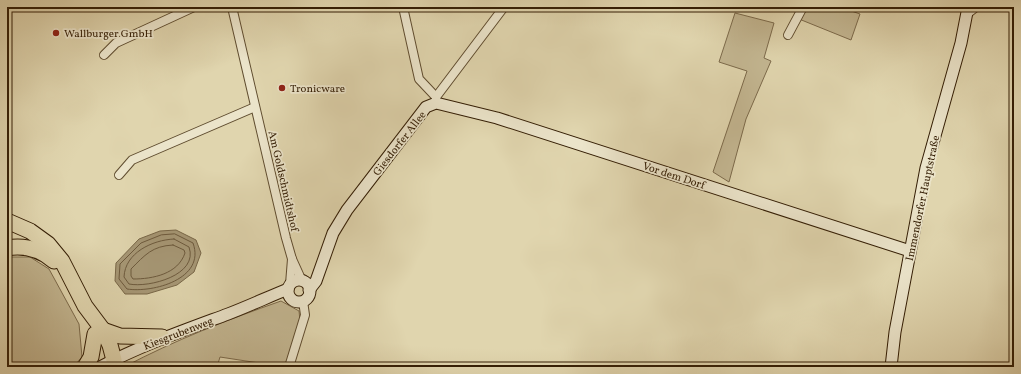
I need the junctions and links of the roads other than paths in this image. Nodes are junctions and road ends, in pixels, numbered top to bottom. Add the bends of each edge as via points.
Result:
1 (194, 7) edge
2 (232, 7) edge
3 (404, 7) edge
4 (504, 7) edge
5 (803, 7) edge
6 (970, 9) edge
7 (788, 35) dead end
8 (104, 55) dead end
9 (436, 100) junction
10 (255, 107) junction
11 (120, 176) dead end
12 (7, 221) edge
13 (7, 248) edge
14 (910, 251) junction
15 (292, 259) junction
16 (70, 278) junction
17 (305, 284) junction
18 (289, 290) junction
19 (303, 301) junction
20 (99, 332) junction
21 (162, 337) junction
22 (114, 360) junction
23 (85, 367) edge
24 (100, 367) edge
25 (289, 367) edge
26 (890, 367) edge

1 - 8 street via 116,43
2 - 10 street, Am Goldschmidtshof
3 - 9 street via 419,79
4 - 9 street, Giesdorfer Allee
5 - 7 street
6 - 14 street, Immendorfer Hauptstraße via 926,168
9 - 14 street, Vor dem Dorf
9 - 17 street, Giesdorfer Allee via 426,107 347,210 333,233 320,270
10 - 11 street via 132,160
10 - 15 street, Am Goldschmidtshof
12 - 16 highway via 30,231 48,244 62,261
13 - 16 highway via 21,246 40,251 56,262
14 - 26 street, Immendorfer Hauptstraße
15 - 17 street, Am Goldschmidtshof
15 - 18 street, Am Goldschmidtshof
16 - 20 highway
17 - 18 street via 295,281
17 - 19 street via 308,297
18 - 19 street via 297,302
18 - 21 street, Kiesgrubenweg via 268,303 258,302
19 - 25 street via 305,315
20 - 21 highway via 120,336
20 - 22 highway via 110,345
20 - 23 highway
21 - 22 street, Kiesgrubenweg
22 - 24 street, Kiesgrubenweg

